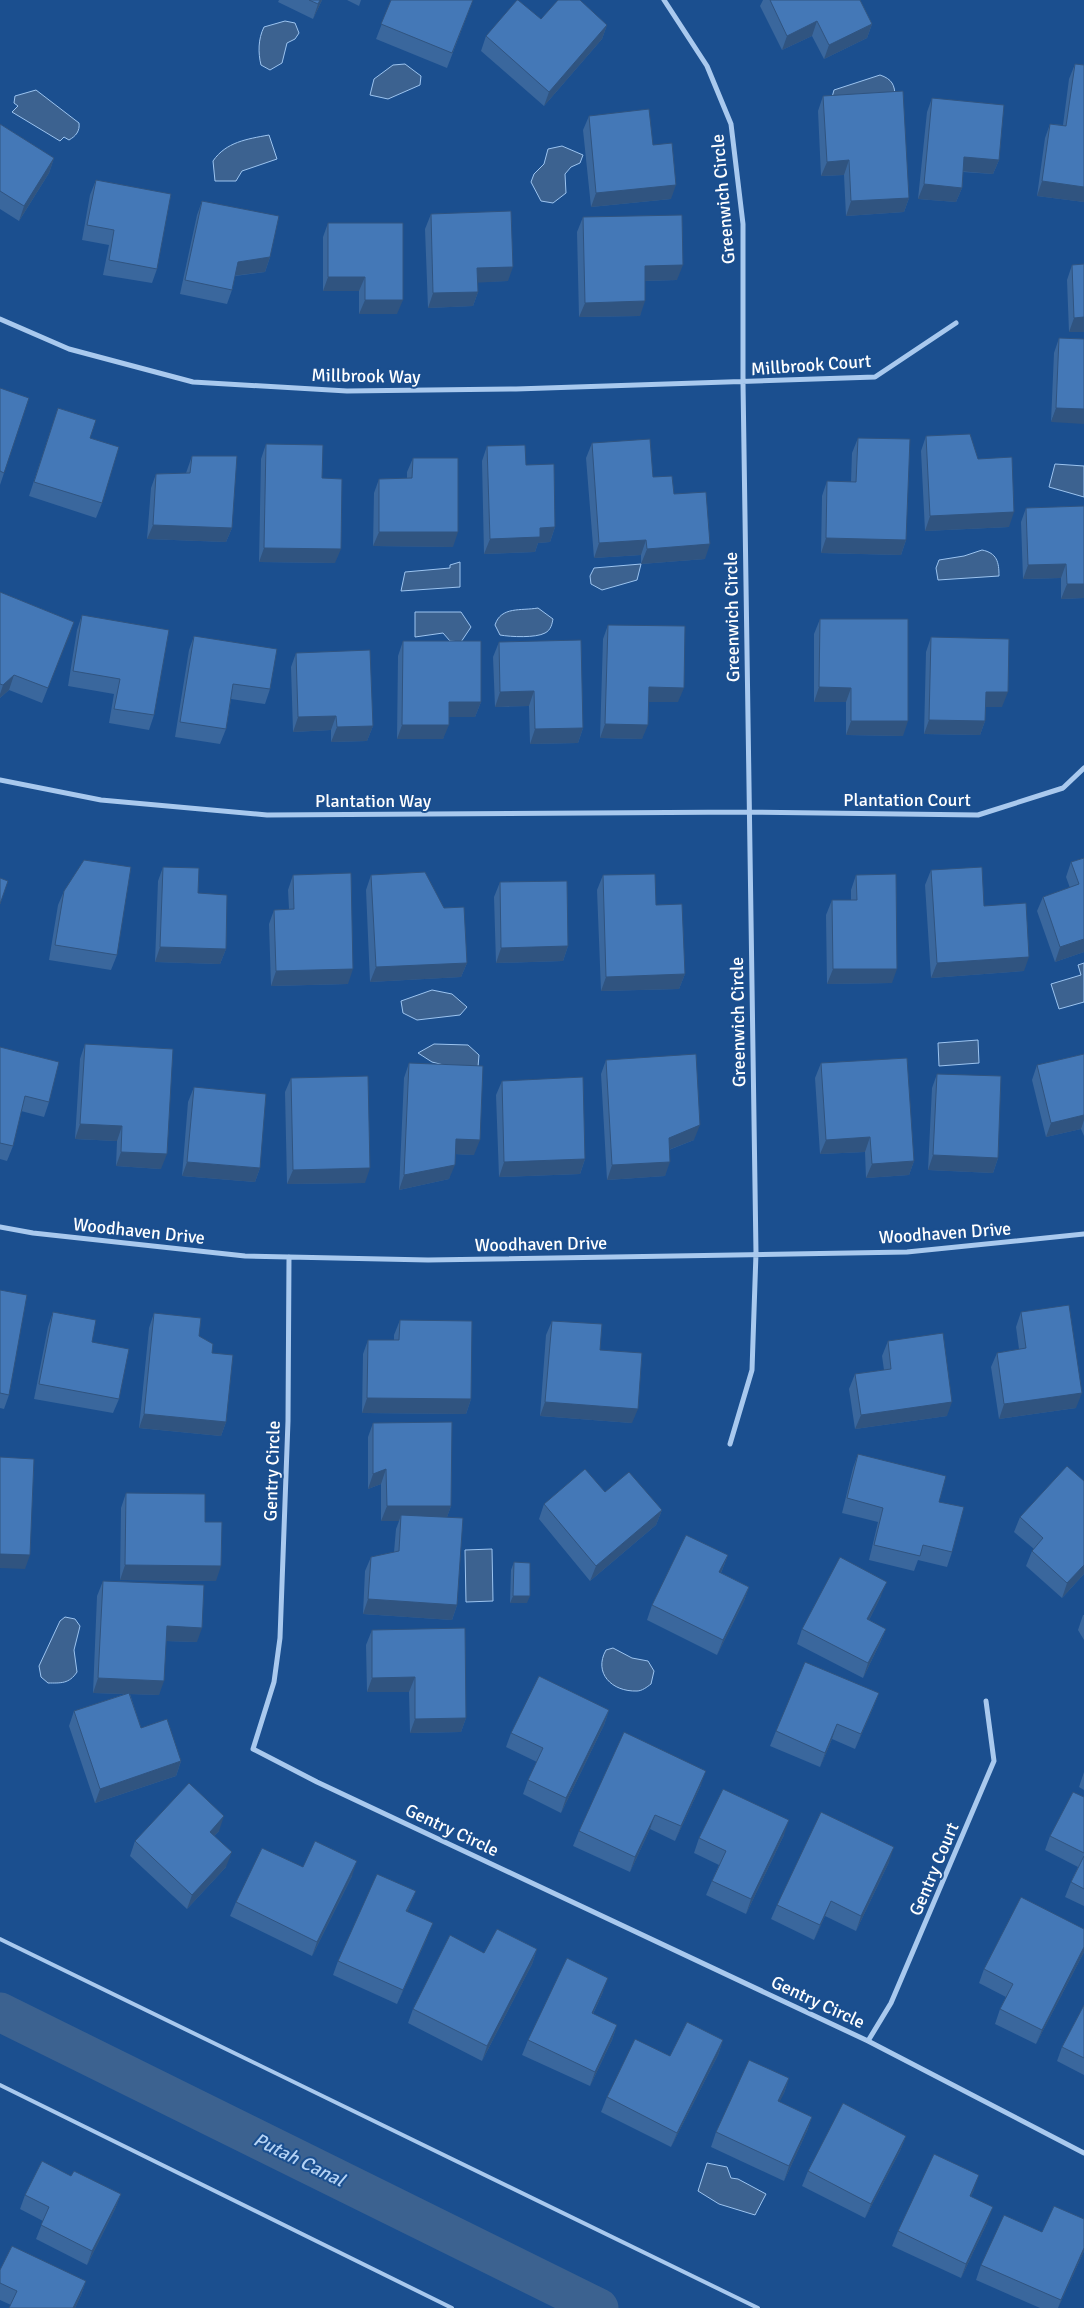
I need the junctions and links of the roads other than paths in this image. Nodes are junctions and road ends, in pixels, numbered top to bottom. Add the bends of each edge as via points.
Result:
1 (664, 0) edge
2 (0, 320) edge
3 (956, 323) dead end
4 (743, 383) junction
5 (1084, 768) edge
6 (0, 780) edge
7 (748, 812) junction
8 (0, 1227) edge
9 (1084, 1234) edge
10 (756, 1253) junction
11 (289, 1257) junction
12 (730, 1444) dead end
13 (986, 1701) dead end
14 (0, 1939) edge
15 (868, 2040) junction
16 (0, 2085) edge
17 (1084, 2153) edge
18 (452, 2308) edge
19 (758, 2308) edge

1 - 4 street, Greenwich Circle via 708,66 731,124 743,224
2 - 4 street, Millbrook Way via 69,349 193,382 347,391
3 - 4 street, Millbrook Court via 875,378
4 - 7 street, Greenwich Circle
5 - 7 street, Plantation Court via 1063,788 978,814
6 - 7 street, Plantation Way via 101,800 266,815
7 - 10 street, Greenwich Circle
8 - 11 street, Woodhaven Drive via 235,1255
9 - 10 street, Woodhaven Drive via 907,1252
10 - 11 street, Woodhaven Drive via 428,1260
10 - 12 street, Greenwich Circle via 752,1370
11 - 15 street, Gentry Circle via 288,1420 280,1638 274,1682 253,1749
13 - 15 street, Gentry Court via 994,1761 891,2004
14 - 19 lane
15 - 17 street, Gentry Circle
16 - 18 lane

